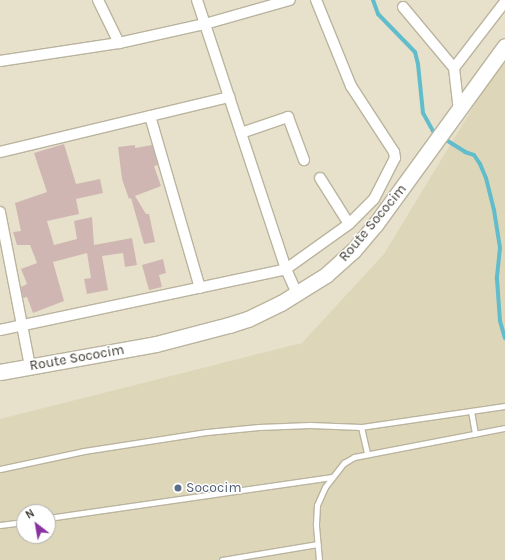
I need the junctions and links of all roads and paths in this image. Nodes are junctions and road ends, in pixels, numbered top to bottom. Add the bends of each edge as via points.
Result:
1 (98, 0) edge
2 (198, 0) edge
3 (290, 0) edge
4 (316, 0) edge
5 (503, 3) edge
6 (403, 7) dead end
7 (205, 24) junction
8 (119, 43) junction
9 (505, 46) edge
10 (0, 61) edge
11 (454, 68) junction
12 (230, 97) junction
13 (458, 111) junction
14 (150, 116) junction
15 (241, 133) junction
16 (0, 152) edge
17 (304, 160) dead end
18 (320, 178) dead end
19 (0, 212) edge
20 (349, 224) junction
21 (286, 269) junction
22 (200, 288) junction
23 (297, 294) junction
24 (22, 325) junction
25 (0, 330) edge
26 (30, 366) junction
27 (0, 372) edge
28 (505, 406) edge
29 (471, 411) junction
30 (361, 427) junction
31 (505, 428) edge
32 (475, 434) junction
33 (367, 454) junction
34 (0, 469) edge
35 (332, 477) junction
36 (56, 517) edge
37 (16, 523) edge
38 (0, 525) edge
39 (318, 544) junction
40 (222, 560) edge
41 (319, 560) edge

1 - 8 street
2 - 7 street
3 - 7 street
4 - 20 street via 351,86 395,155 374,199
5 - 11 street
6 - 11 street
7 - 8 street
7 - 12 street
8 - 10 street
9 - 13 street, Route Sococim
11 - 13 street
12 - 14 street
12 - 15 street
13 - 23 street, Route Sococim via 379,220 353,251 326,275
14 - 16 street
14 - 22 street
15 - 17 street via 288,117
15 - 21 street
18 - 20 street
19 - 24 street
20 - 21 street
21 - 22 street
21 - 23 street
22 - 24 street
23 - 26 street, Route Sococim via 248,319 191,336
24 - 25 street
24 - 26 street
26 - 27 street, Route Sococim
28 - 29 lane
29 - 30 lane
29 - 32 lane
30 - 33 lane
30 - 34 lane via 259,426 207,432 92,450
31 - 32 lane
32 - 33 lane
33 - 35 lane via 344,462
35 - 36 lane
35 - 39 lane via 317,505
37 - 38 lane
39 - 40 lane
39 - 41 lane

